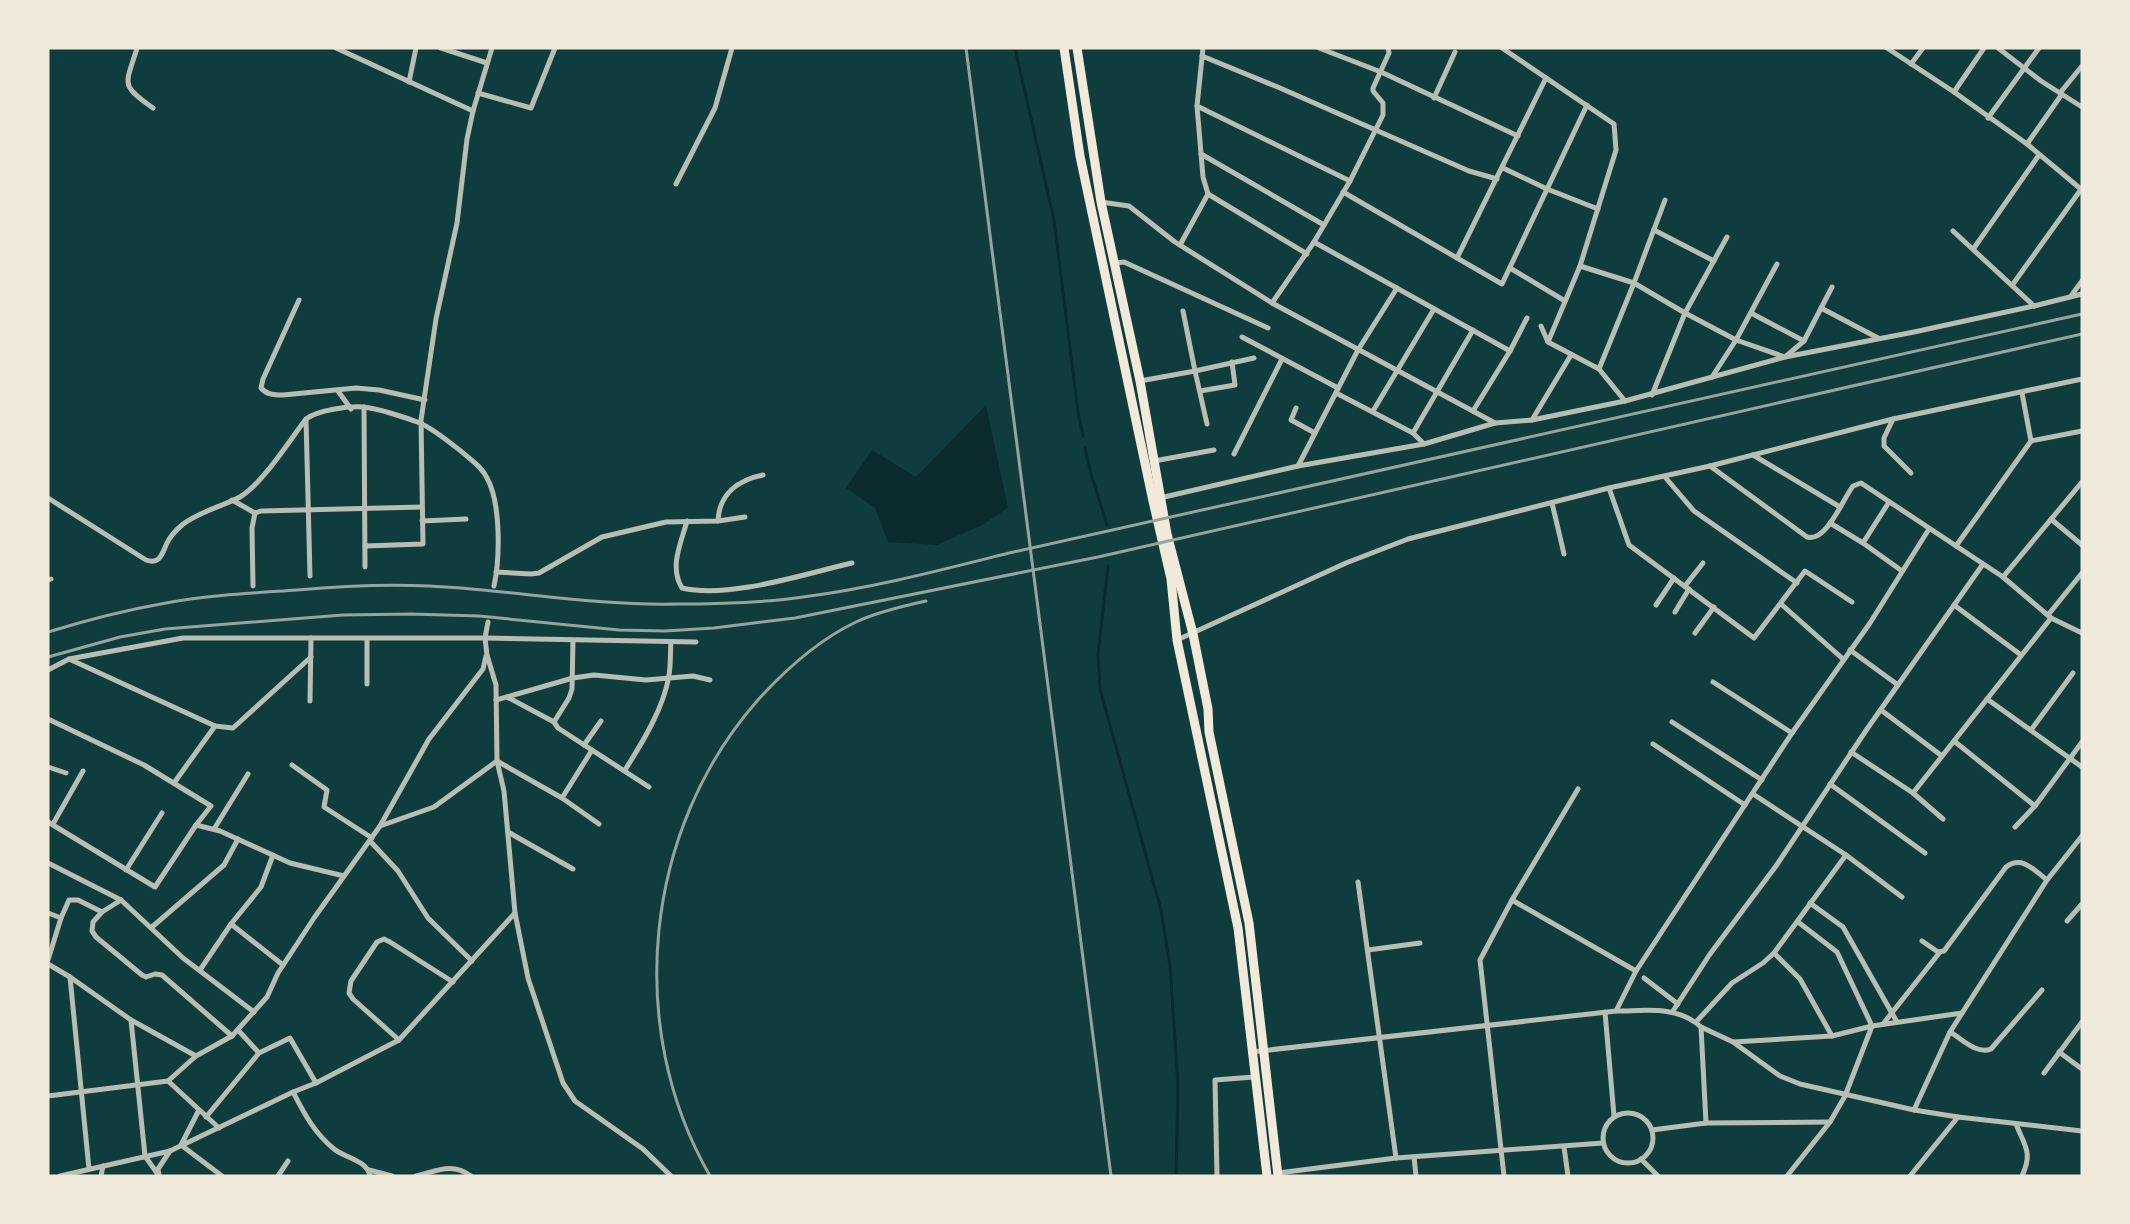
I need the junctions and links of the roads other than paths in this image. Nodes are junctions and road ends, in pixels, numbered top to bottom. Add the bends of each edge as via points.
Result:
1 (137, 48) edge
2 (336, 48) edge
3 (416, 48) edge
4 (441, 48) edge
5 (492, 48) edge
6 (555, 48) edge
7 (732, 48) edge
8 (1064, 48) edge
9 (1077, 48) edge
10 (1203, 48) edge
11 (1319, 48) edge
12 (1388, 48) edge
13 (1502, 48) edge
14 (1887, 48) edge
15 (1923, 48) edge
16 (1984, 48) edge
17 (1998, 48) edge
18 (2039, 48) edge
19 (1455, 52) dead end
20 (1203, 56) junction
21 (487, 63) junction
22 (1911, 64) junction
23 (2082, 66) edge
24 (2025, 68) junction
25 (1381, 72) junction
26 (1546, 78) junction
27 (409, 82) junction
28 (1954, 92) junction
29 (478, 93) junction
30 (2061, 94) junction
31 (1434, 98) junction
32 (1587, 105) junction
33 (1197, 106) junction
34 (2082, 107) edge
35 (153, 108) dead end
36 (473, 111) junction
37 (1988, 118) junction
38 (1375, 129) junction
39 (1518, 136) junction
40 (2027, 144) junction
41 (1201, 154) junction
42 (2039, 155) junction
43 (1503, 168) junction
44 (1497, 179) junction
45 (1350, 181) junction
46 (676, 184) dead end
47 (1547, 189) junction
48 (2082, 189) edge
49 (1343, 192) junction
50 (1208, 194) junction
51 (1665, 200) dead end
52 (1101, 201) junction
53 (1598, 209) junction
54 (1324, 225) junction
55 (1654, 230) junction
56 (1953, 231) dead end
57 (1727, 237) dead end
58 (1314, 242) junction
59 (1180, 245) junction
60 (1974, 248) junction
61 (1307, 254) junction
62 (1457, 258) junction
63 (1714, 261) junction
64 (1116, 264) junction
65 (1777, 264) dead end
66 (1580, 266) junction
67 (1510, 268) junction
68 (2082, 281) edge
69 (1634, 284) junction
70 (2013, 284) junction
71 (1832, 287) dead end
72 (1397, 288) junction
73 (2082, 294) edge
74 (2072, 296) junction
75 (299, 300) dead end
76 (1565, 301) junction
77 (1272, 303) junction
78 (2034, 306) junction
79 (1821, 308) junction
80 (1434, 309) junction
81 (1183, 311) dead end
82 (1685, 313) junction
83 (1751, 313) junction
84 (1527, 318) dead end
85 (1541, 326) dead end
86 (1268, 328) dead end
87 (1473, 330) junction
88 (1242, 337) dead end
89 (1879, 339) junction
90 (1736, 340) junction
91 (1804, 341) junction
92 (1548, 342) junction
93 (1358, 350) junction
94 (1510, 351) junction
95 (1571, 355) junction
96 (1254, 357) dead end
97 (1785, 357) junction
98 (1282, 359) junction
99 (1233, 362) junction
100 (1599, 369) junction
101 (1396, 370) junction
102 (1195, 371) junction
103 (1712, 377) junction
104 (2082, 379) edge
105 (1140, 381) junction
106 (338, 391) junction
107 (1200, 391) junction
108 (1337, 391) junction
109 (1437, 392) junction
110 (2022, 393) junction
111 (1652, 395) junction
112 (425, 400) junction
113 (1625, 401) junction
114 (364, 407) junction
115 (1296, 408) dead end
116 (351, 409) junction
117 (1373, 411) junction
118 (1473, 411) junction
119 (306, 419) junction
120 (1893, 419) junction
121 (1532, 420) junction
122 (1495, 423) junction
123 (422, 424) junction
124 (1208, 424) dead end
125 (2082, 431) edge
126 (1315, 433) junction
127 (1413, 433) junction
128 (2031, 441) junction
129 (1424, 444) junction
130 (1214, 450) dead end
131 (1234, 454) dead end
132 (1753, 455) junction
133 (1154, 461) junction
134 (1298, 466) junction
135 (1710, 466) junction
136 (1911, 473) dead end
137 (763, 475) dead end
138 (1665, 477) junction
139 (2082, 482) edge
140 (1609, 488) junction
141 (48, 498) edge
142 (232, 500) junction
143 (1156, 500) junction
144 (1889, 502) junction
145 (1552, 503) junction
146 (422, 507) junction
147 (1840, 507) junction
148 (366, 510) junction
149 (309, 511) junction
150 (255, 513) junction
151 (718, 516) junction
152 (744, 518) dead end
153 (466, 519) dead end
154 (2051, 519) junction
155 (687, 521) junction
156 (422, 522) junction
157 (1830, 523) junction
158 (1929, 529) junction
159 (1863, 543) junction
160 (2082, 545) edge
161 (365, 546) junction
162 (1956, 546) junction
163 (1564, 554) dead end
164 (852, 563) dead end
165 (1702, 563) dead end
166 (1983, 564) junction
167 (365, 567) dead end
168 (1902, 571) junction
169 (496, 572) junction
170 (2082, 573) edge
171 (310, 576) dead end
172 (2003, 577) junction
173 (1674, 578) junction
174 (1797, 583) junction
175 (254, 586) dead end
176 (494, 586) dead end
177 (1687, 588) junction
178 (1852, 602) dead end
179 (1781, 604) junction
180 (1656, 605) dead end
181 (1954, 605) junction
182 (1714, 607) junction
183 (1676, 612) dead end
184 (2050, 617) junction
185 (488, 622) dead end
186 (1695, 633) dead end
187 (2082, 633) edge
188 (1192, 634) junction
189 (311, 638) junction
190 (485, 638) junction
191 (367, 639) junction
192 (573, 640) junction
193 (1177, 640) junction
194 (671, 642) junction
195 (696, 642) dead end
196 (1850, 650) junction
197 (487, 655) junction
198 (2022, 655) junction
199 (311, 657) junction
200 (69, 659) junction
201 (1843, 659) junction
202 (48, 670) edge
203 (2073, 673) dead end
204 (669, 677) junction
205 (573, 678) junction
206 (710, 680) dead end
207 (1713, 682) dead end
208 (367, 684) dead end
209 (1898, 685) junction
210 (507, 697) junction
211 (1987, 699) junction
212 (496, 700) junction
213 (310, 701) dead end
214 (1208, 709) junction
215 (1192, 710) junction
216 (1881, 710) junction
217 (48, 719) edge
218 (601, 721) dead end
219 (554, 722) junction
220 (1672, 722) dead end
221 (215, 726) junction
222 (2031, 730) junction
223 (1792, 733) junction
224 (1954, 741) junction
225 (2082, 742) edge
226 (1653, 744) dead end
227 (584, 745) junction
228 (592, 750) junction
229 (1851, 752) junction
230 (1942, 756) junction
231 (2070, 759) junction
232 (497, 761) junction
233 (292, 765) dead end
234 (48, 767) edge
235 (2082, 767) edge
236 (625, 770) junction
237 (83, 771) dead end
238 (66, 772) dead end
239 (248, 774) dead end
240 (1762, 780) junction
241 (174, 783) junction
242 (1830, 784) junction
243 (650, 787) dead end
244 (1578, 789) dead end
245 (1913, 793) junction
246 (1753, 794) junction
247 (562, 798) junction
248 (1745, 806) junction
249 (2035, 806) junction
250 (162, 813) dead end
251 (1943, 819) dead end
252 (50, 823) edge
253 (600, 824) dead end
254 (196, 825) junction
255 (380, 826) junction
256 (1802, 827) junction
257 (2015, 827) dead end
258 (214, 830) junction
259 (508, 832) junction
260 (2082, 836) edge
261 (238, 839) junction
262 (371, 839) junction
263 (1925, 854) dead end
264 (273, 855) junction
265 (1846, 855) junction
266 (48, 863) edge
267 (573, 869) dead end
268 (126, 870) junction
269 (344, 876) junction
270 (2047, 880) junction
271 (1358, 882) dead end
272 (1902, 897) dead end
273 (121, 900) junction
274 (1512, 900) junction
275 (1810, 903) junction
276 (2082, 904) edge
277 (102, 912) junction
278 (515, 913) junction
279 (48, 914) edge
280 (61, 918) junction
281 (2067, 921) dead end
282 (1798, 922) junction
283 (231, 924) junction
284 (152, 927) junction
285 (1922, 941) dead end
286 (1420, 943) dead end
287 (1368, 950) junction
288 (1940, 952) junction
289 (1774, 953) junction
290 (472, 961) junction
291 (48, 962) edge
292 (283, 964) junction
293 (200, 970) junction
294 (1636, 971) junction
295 (70, 977) junction
296 (1644, 978) dead end
297 (453, 982) junction
298 (2042, 990) dead end
299 (1678, 1004) junction
300 (254, 1011) junction
301 (1616, 1011) junction
302 (1673, 1011) junction
303 (1605, 1012) junction
304 (1892, 1012) junction
305 (1962, 1013) junction
306 (131, 1020) junction
307 (1696, 1022) junction
308 (1897, 1022) junction
309 (1883, 1024) junction
310 (1489, 1025) junction
311 (1872, 1026) junction
312 (2081, 1026) edge
313 (1701, 1027) junction
314 (238, 1030) junction
315 (1950, 1032) junction
316 (232, 1036) junction
317 (1832, 1036) junction
318 (1380, 1038) junction
319 (399, 1040) junction
320 (1733, 1042) junction
321 (1265, 1051) junction
322 (2059, 1052) junction
323 (260, 1053) junction
324 (1251, 1053) junction
325 (196, 1056) junction
326 (2082, 1069) edge
327 (2044, 1073) dead end
328 (1254, 1077) junction
329 (168, 1081) junction
330 (316, 1083) junction
331 (138, 1085) junction
332 (81, 1092) junction
333 (293, 1092) junction
334 (48, 1096) edge
335 (1845, 1096) junction
336 (199, 1110) junction
337 (1914, 1110) junction
338 (1614, 1116) junction
339 (206, 1117) junction
340 (1958, 1117) junction
341 (1830, 1122) junction
342 (1706, 1123) junction
343 (2016, 1124) junction
344 (219, 1128) junction
345 (1652, 1130) junction
346 (2082, 1131) edge
347 (1603, 1143) junction
348 (181, 1145) junction
349 (1564, 1147) junction
350 (1499, 1150) junction
351 (170, 1151) junction
352 (145, 1156) junction
353 (1414, 1157) junction
354 (1396, 1158) junction
355 (1641, 1159) junction
356 (288, 1161) dead end
357 (103, 1166) junction
358 (89, 1169) junction
359 (214, 1171) junction
360 (369, 1173) edge
361 (1278, 1174) edge
362 (60, 1176) edge
363 (100, 1176) edge
364 (209, 1176) edge
365 (222, 1176) edge
366 (278, 1176) edge
367 (392, 1176) edge
368 (416, 1176) edge
369 (471, 1176) edge
370 (671, 1176) edge
371 (1217, 1176) edge
372 (1267, 1176) edge
373 (1416, 1176) edge
374 (1504, 1176) edge
375 (1568, 1176) edge
376 (1658, 1176) edge
377 (1787, 1176) edge
378 (1910, 1176) edge
379 (2022, 1176) edge

1 - 35 street via 128,87
2 - 27 street
3 - 27 street
4 - 21 street
5 - 21 street
6 - 29 street via 531,108
7 - 46 street via 715,108
8 - 143 highway via 1080,156
9 - 52 highway
10 - 20 street
11 - 25 street
12 - 25 street
13 - 26 street
14 - 22 street
15 - 22 street
16 - 28 street
17 - 24 street
18 - 24 street
19 - 31 street
20 - 33 street
20 - 38 street
21 - 29 street
22 - 28 street
23 - 30 street
24 - 30 street
24 - 37 street
25 - 31 street
25 - 38 street via 1373,91 1384,111
26 - 32 street
26 - 39 street
27 - 36 street
28 - 37 street
29 - 36 street
30 - 34 street
30 - 40 street
31 - 39 street
32 - 47 street
32 - 53 street via 1614,124 1616,150
33 - 41 street
33 - 45 street
36 - 112 street
37 - 40 street
38 - 44 street via 1469,171
38 - 45 street
39 - 43 street
40 - 42 street
41 - 50 street
41 - 54 street
42 - 48 street
42 - 60 street
43 - 44 street
43 - 47 street
44 - 62 street
45 - 49 street
47 - 53 street
47 - 67 street
48 - 70 street
49 - 54 street
49 - 62 street
50 - 59 street
50 - 61 street
51 - 55 street
52 - 59 street via 1129,206
52 - 64 highway
53 - 66 street
54 - 58 street
55 - 63 street
55 - 69 street
56 - 60 street
57 - 63 street
58 - 61 street
58 - 72 street
59 - 77 street
60 - 70 street
61 - 77 street
62 - 67 street via 1502,284
63 - 82 street
64 - 86 street via 1124,262
64 - 105 highway
65 - 83 street
66 - 69 street
66 - 76 street
67 - 76 street
68 - 74 street
69 - 82 street
69 - 100 street
70 - 78 street
71 - 79 street
72 - 80 street
72 - 93 street
73 - 74 street
74 - 78 street
75 - 106 street via 261,388 273,395
76 - 92 street
77 - 93 street
78 - 89 street
79 - 89 street
79 - 91 street
80 - 87 street
80 - 101 street
81 - 102 street
82 - 90 street
82 - 111 street
83 - 90 street
83 - 91 street
84 - 94 street
85 - 92 street
87 - 94 street
87 - 109 street
88 - 98 street
89 - 97 street
90 - 97 street
90 - 103 street
91 - 97 street
92 - 95 street
93 - 101 street
93 - 108 street
94 - 118 street
95 - 100 street
95 - 121 street
96 - 99 street
97 - 103 street
98 - 108 street
98 - 131 street
99 - 102 street
99 - 107 street via 1235,385
100 - 113 street
101 - 109 street
101 - 117 street
102 - 105 street
102 - 107 street
103 - 111 street
104 - 110 street
105 - 133 highway
106 - 112 street via 379,390
106 - 116 street
107 - 124 street
108 - 117 street
108 - 126 street
109 - 118 street
109 - 127 street
110 - 120 street
110 - 128 street
111 - 113 street
112 - 123 street
113 - 121 street
114 - 116 street
114 - 123 street
114 - 148 street
115 - 126 street via 1291,420
116 - 119 street via 325,411
117 - 127 street
118 - 122 street
119 - 142 street via 256,483
119 - 149 street
120 - 132 street
120 - 136 street via 1884,446
121 - 122 street
122 - 129 street
123 - 146 street
123 - 169 street via 476,463 493,490 498,516
125 - 128 street
126 - 134 street
127 - 129 street
128 - 162 street
129 - 134 street
130 - 133 street
132 - 135 street
132 - 147 street
133 - 143 highway
134 - 143 street
135 - 138 street
135 - 157 street via 1808,537 1821,535
137 - 151 street via 738,483 722,502
138 - 140 street
138 - 174 street via 1694,511
139 - 154 street
140 - 145 street
140 - 173 street via 1629,544
141 - 142 street via 152,562 158,561 182,525
142 - 150 street
143 - 188 highway
143 - 193 highway via 1171,579
144 - 147 street via 1857,483
144 - 158 street
144 - 159 street
145 - 163 street
145 - 188 street via 1383,548
146 - 148 street
146 - 156 street
147 - 157 street
148 - 149 street
148 - 161 street
149 - 150 street
149 - 171 street
150 - 175 street
151 - 152 street
151 - 155 street
153 - 156 street
154 - 160 street
154 - 172 street
155 - 164 street via 677,559 676,578 682,588 698,591 750,586
155 - 169 street via 602,537 539,573
156 - 161 street via 423,544
157 - 159 street
158 - 162 street
158 - 168 street
159 - 168 street
161 - 167 street
162 - 166 street
165 - 177 street
166 - 172 street
166 - 181 street
168 - 196 street
169 - 176 street
170 - 184 street
172 - 184 street
173 - 177 street
173 - 180 street
174 - 178 street via 1805,571
174 - 179 street
177 - 182 street
177 - 183 street
179 - 182 street via 1754,638
179 - 201 street
181 - 198 street
181 - 209 street
182 - 186 street
184 - 187 street
184 - 198 street
185 - 190 street
188 - 193 street
188 - 214 highway
189 - 191 street
189 - 199 street
189 - 200 street via 183,638
190 - 191 street
190 - 192 street
190 - 197 street
191 - 208 street
192 - 194 street
192 - 205 street
193 - 215 highway
194 - 195 street
194 - 204 street
196 - 201 street
196 - 209 street
197 - 212 street
197 - 255 street via 483,669 429,739
198 - 211 street
199 - 213 street
199 - 221 street via 233,728
200 - 202 street
200 - 221 street
201 - 223 street
203 - 222 street
204 - 205 street
204 - 206 street
204 - 236 street via 647,734
205 - 210 street
205 - 219 street via 569,699
207 - 223 street
209 - 216 street
210 - 212 street
210 - 219 street
211 - 222 street
211 - 224 street
212 - 232 street
214 - 215 highway
214 - 321 highway via 1209,732 1249,923
215 - 324 highway via 1238,928
216 - 229 street
216 - 230 street
217 - 241 street
218 - 227 street
219 - 227 street
220 - 240 street
221 - 241 street
222 - 231 street
223 - 240 street
224 - 230 street
224 - 249 street
225 - 231 street
226 - 248 street
227 - 228 street
228 - 236 street
228 - 247 street
229 - 242 street
229 - 245 street
230 - 245 street
231 - 235 street
231 - 249 street
232 - 247 street
232 - 255 street via 434,807
232 - 259 street
233 - 262 street via 327,790 324,807
234 - 238 street
236 - 243 street
237 - 252 street
239 - 258 street
240 - 246 street
241 - 254 street via 211,806
242 - 256 street
242 - 263 street
244 - 274 street
245 - 251 street
246 - 248 street
246 - 256 street
247 - 253 street
248 - 294 street
249 - 257 street
250 - 268 street
252 - 268 street
254 - 258 street
254 - 268 street via 155,888
255 - 262 street
256 - 265 street
256 - 299 street
258 - 261 street
259 - 267 street
259 - 278 street
260 - 270 street
261 - 264 street
261 - 284 street via 224,865
262 - 269 street
262 - 290 street via 398,871 428,918
264 - 269 street
264 - 283 street via 261,887
265 - 272 street
265 - 275 street
266 - 273 street
269 - 292 street
270 - 288 street via 2023,862 2006,867
270 - 305 street
271 - 287 street
273 - 277 street
273 - 284 street
274 - 294 street
274 - 310 street via 1480,960
275 - 282 street
275 - 304 street via 1843,927
276 - 281 street
277 - 280 street via 73,899
277 - 316 street via 91,926 96,936 142,975 162,975
278 - 290 street
278 - 370 street via 528,978 563,1083 575,1101 643,1149
279 - 280 street
280 - 291 street
282 - 289 street
282 - 311 street via 1837,952
283 - 292 street
283 - 293 street
284 - 293 street
285 - 288 street
286 - 287 street
287 - 318 street
288 - 304 street
289 - 307 street via 1732,983
289 - 317 street via 1800,979
290 - 297 street
291 - 295 street
292 - 300 street via 267,997
293 - 300 street
294 - 301 street
295 - 306 street
295 - 332 street
296 - 299 street
297 - 319 street
297 - 319 street via 390,942 377,942 351,981 349,993
298 - 315 street via 1985,1052
299 - 302 street
300 - 314 street
301 - 302 street
301 - 303 street
302 - 307 street
303 - 310 street
303 - 338 street
304 - 308 street
304 - 309 street
305 - 308 street
305 - 315 street
306 - 325 street
306 - 331 street
307 - 313 street
308 - 309 street
309 - 311 street
310 - 318 street
310 - 350 street
311 - 317 street
311 - 335 street
312 - 322 street
313 - 320 street
313 - 342 street
314 - 316 street
314 - 323 street
315 - 337 street
316 - 325 street
317 - 320 street
318 - 321 street
318 - 354 street
319 - 330 street
320 - 335 street via 1780,1076
321 - 324 street
321 - 361 highway
322 - 326 street
322 - 327 street
323 - 330 street via 290,1038
323 - 339 street
324 - 328 highway
325 - 329 street
328 - 371 street via 1215,1080
328 - 372 highway
329 - 331 street
329 - 336 street
330 - 333 street
331 - 332 street
331 - 352 street
332 - 334 street
332 - 358 street
333 - 344 street
333 - 360 street via 322,1138 335,1150 360,1162
335 - 337 street
335 - 341 street
336 - 339 street
336 - 348 street
337 - 340 street
338 - 345 street via 1636,1114
338 - 347 street via 1604,1128
339 - 344 street
340 - 343 street
340 - 378 street
341 - 342 street
341 - 377 street
342 - 345 street
343 - 346 street
343 - 379 street via 2029,1155
344 - 348 street
345 - 355 street via 1652,1146
347 - 349 street
347 - 355 street via 1608,1154 1618,1161 1630,1163
348 - 351 street
348 - 359 street
349 - 350 street
349 - 375 street
350 - 353 street
350 - 374 street
351 - 352 street
351 - 352 street via 158,1168 159,1176
352 - 357 street
353 - 354 street
353 - 373 street
354 - 361 street
355 - 376 street
356 - 366 street
357 - 358 street
357 - 363 street
358 - 362 street
359 - 364 street
359 - 365 street
360 - 367 street
368 - 369 street via 457,1168

